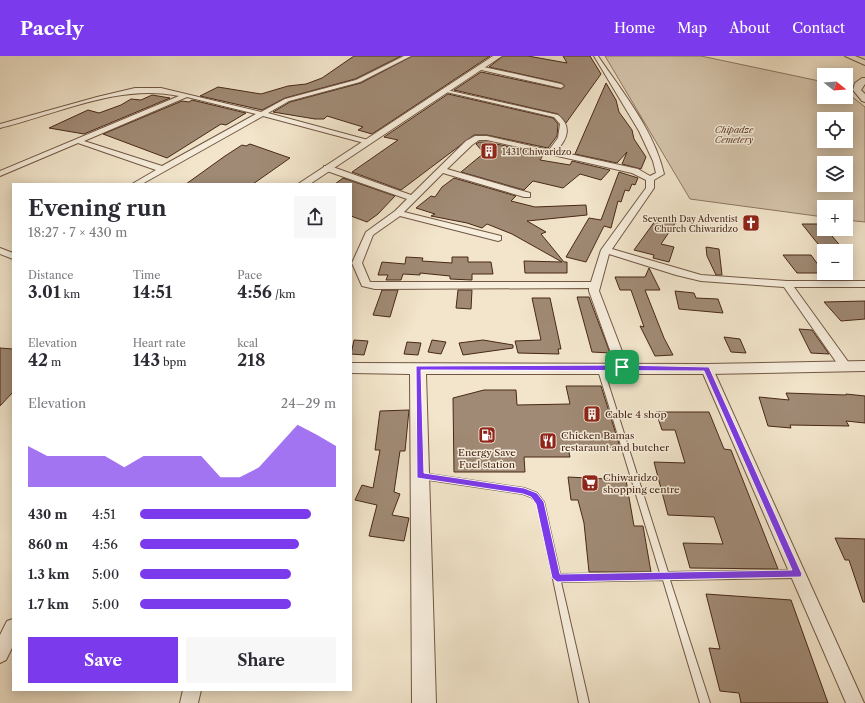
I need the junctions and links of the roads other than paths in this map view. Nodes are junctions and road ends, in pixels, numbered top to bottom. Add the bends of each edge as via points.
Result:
1 (408, 56) edge
2 (498, 56) edge
3 (849, 56) edge
4 (596, 57) edge
5 (865, 63) edge
6 (479, 68) junction
7 (865, 80) edge
8 (561, 86) dead end
9 (444, 90) junction
10 (186, 95) junction
11 (865, 99) edge
12 (263, 114) junction
13 (0, 126) edge
14 (78, 141) junction
15 (366, 142) junction
16 (552, 151) junction
17 (327, 168) junction
18 (162, 169) junction
19 (442, 170) junction
20 (0, 174) edge
21 (650, 179) junction
22 (138, 183) edge
23 (304, 183) edge
24 (527, 195) dead end
25 (411, 198) junction
26 (398, 213) junction
27 (498, 238) dead end
28 (606, 250) junction
29 (0, 251) edge
30 (12, 255) edge
31 (787, 284) junction
32 (865, 284) edge
33 (595, 285) junction
34 (844, 366) junction
35 (865, 366) edge
36 (600, 367) junction
37 (622, 367) junction
38 (352, 368) edge
39 (418, 368) junction
40 (706, 369) junction
41 (420, 476) junction
42 (798, 574) junction
43 (665, 576) junction
44 (557, 578) junction
45 (12, 629) edge
46 (0, 654) edge
47 (192, 691) edge
48 (189, 703) edge
49 (424, 703) edge
50 (584, 703) edge
51 (705, 703) edge
52 (855, 703) edge

1 - 12 street via 358,81 287,100
2 - 6 street
3 - 5 street
4 - 21 street via 634,117 659,164 660,174
6 - 8 street
6 - 9 street
7 - 11 street via 858,85 857,90
9 - 15 street
9 - 16 street via 556,116 562,120 564,134
10 - 12 street
10 - 13 street via 152,89 128,92
10 - 14 street
12 - 15 street
12 - 18 street
14 - 18 street
14 - 20 street
15 - 17 street
16 - 19 street via 495,138 478,138 469,143
16 - 21 street via 635,171
17 - 23 street
17 - 25 street
18 - 22 street
19 - 24 street
19 - 25 street
21 - 28 street via 650,188
25 - 26 street
26 - 27 street
26 - 33 street via 369,234 360,252 357,263 366,284
28 - 31 street via 701,278
28 - 33 street
29 - 30 street
31 - 32 street
31 - 34 street
33 - 37 street via 594,291
34 - 35 street
34 - 40 street
36 - 37 street
36 - 39 street
36 - 43 lane
37 - 40 street
38 - 39 street
39 - 41 street
40 - 42 street
41 - 44 lane via 524,491 534,495 540,502
41 - 49 street
42 - 43 lane
42 - 52 street
43 - 44 lane
43 - 51 lane
44 - 50 lane
45 - 46 street
47 - 48 street

